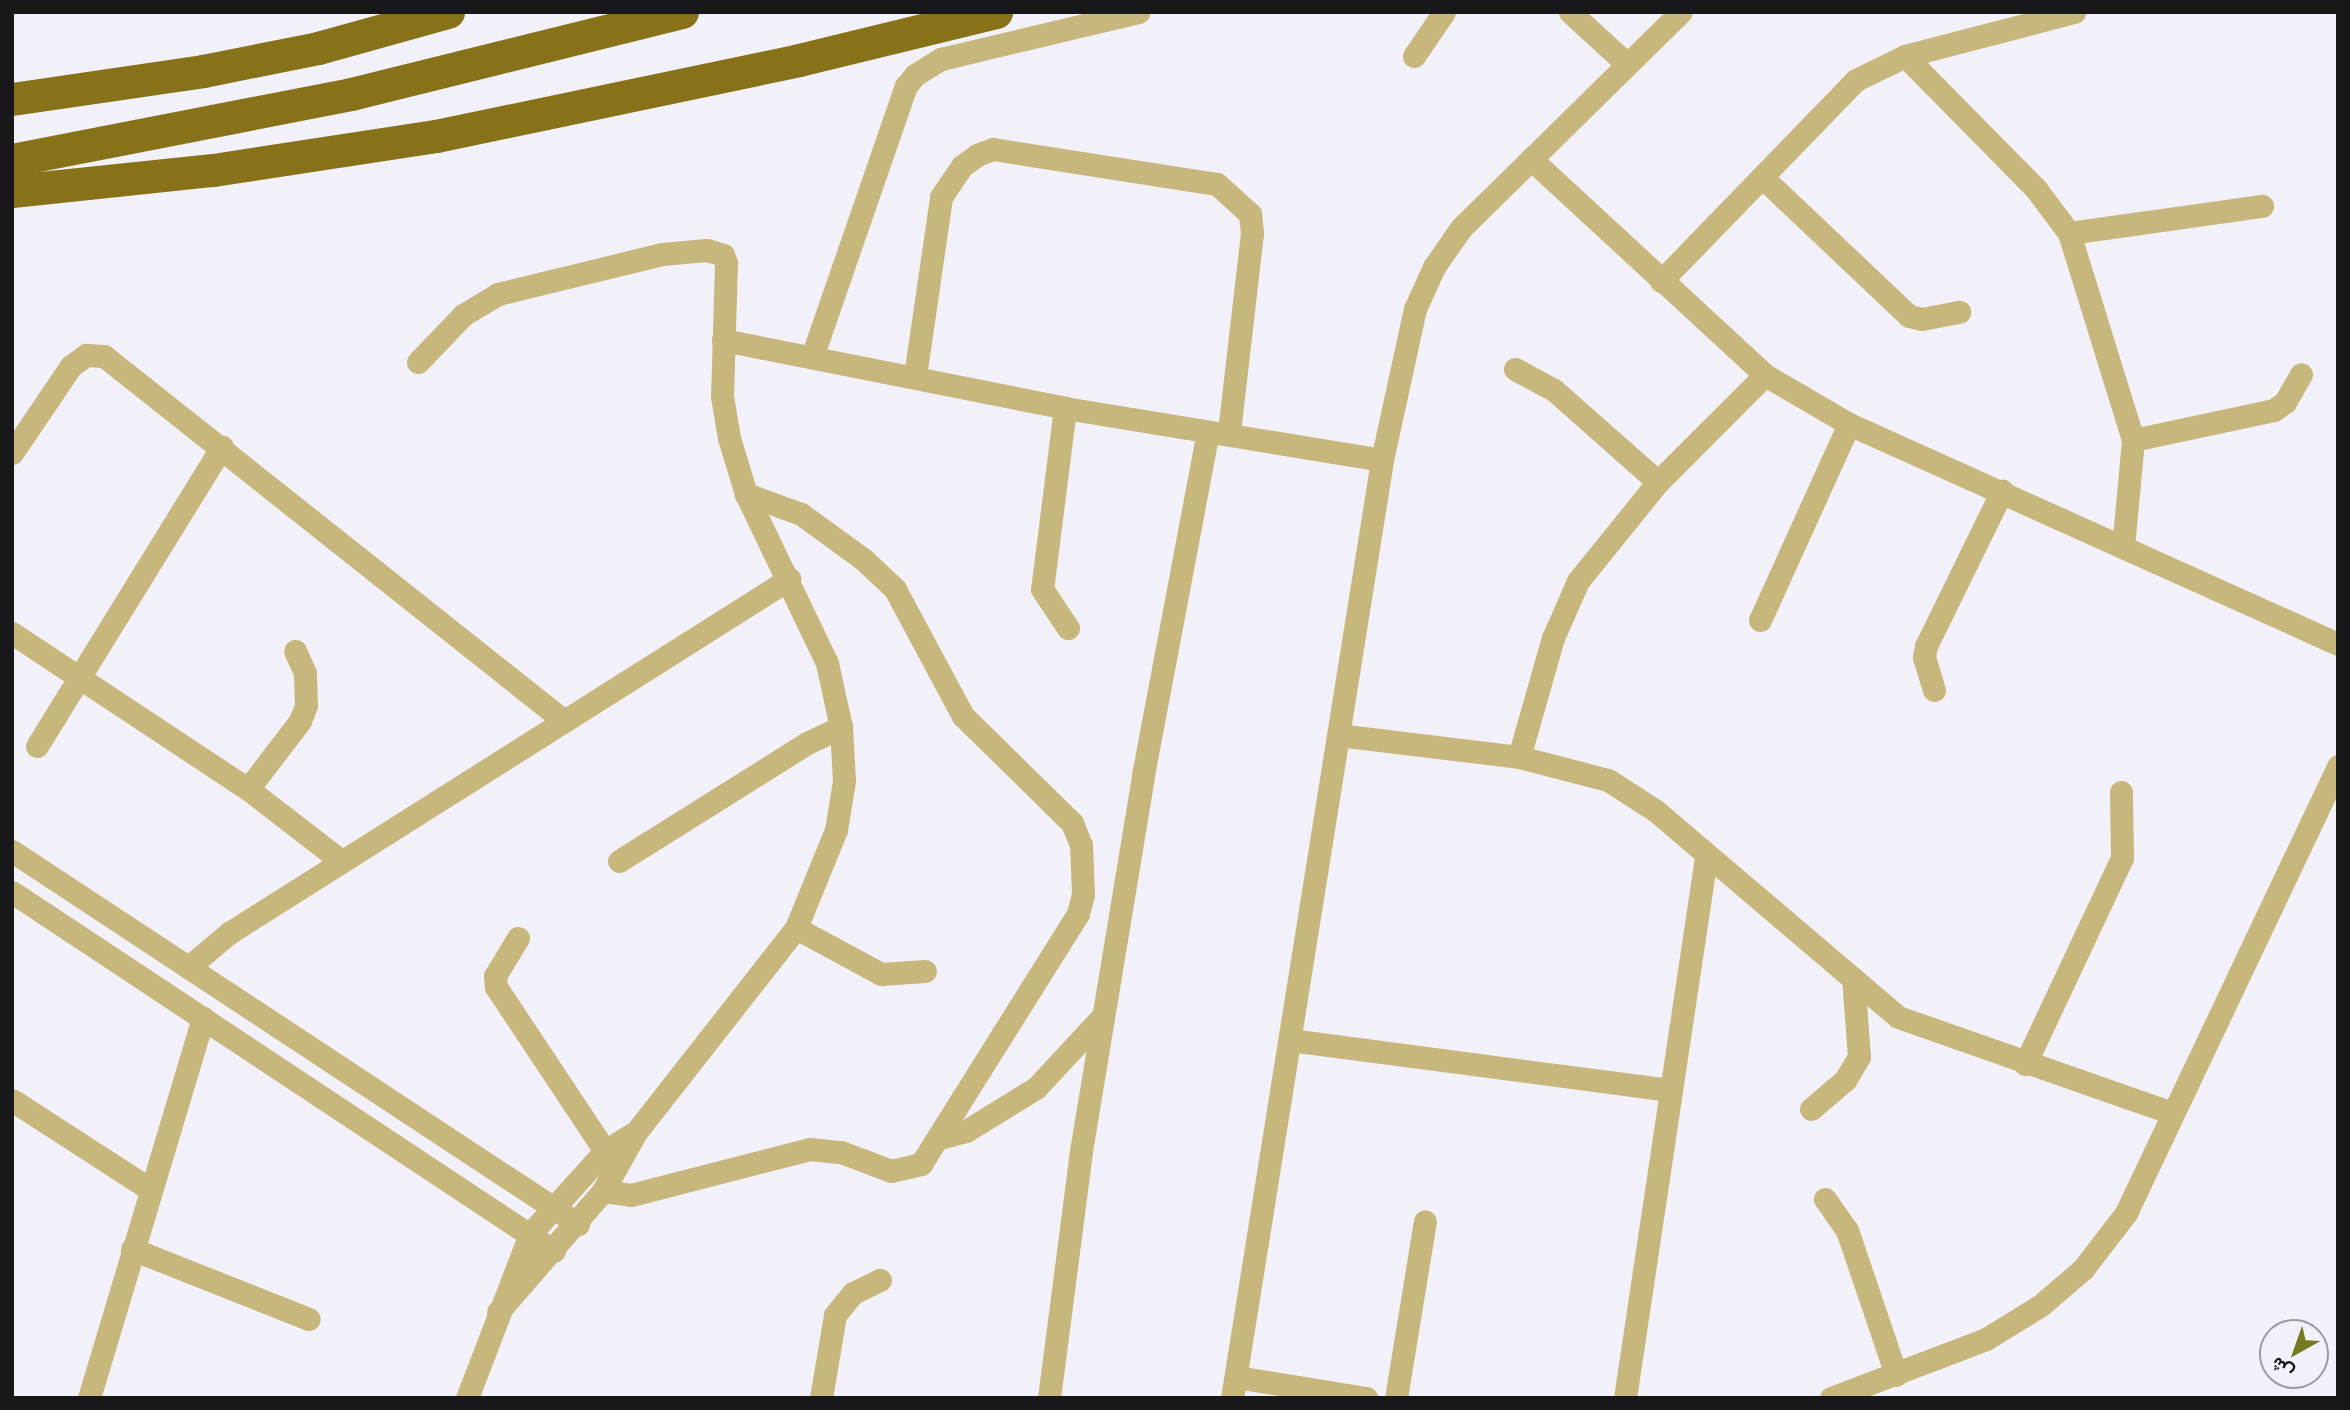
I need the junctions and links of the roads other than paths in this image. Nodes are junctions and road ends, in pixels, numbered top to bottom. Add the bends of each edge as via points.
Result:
1 (448, 12) edge
2 (682, 12) edge
3 (996, 12) edge
4 (1138, 12) edge
5 (1444, 12) edge
6 (1570, 12) edge
7 (1681, 12) edge
8 (2074, 12) edge
9 (1414, 56) dead end
10 (1905, 56) junction
11 (1627, 64) junction
12 (12, 99) edge
13 (1531, 159) junction
14 (12, 160) edge
15 (1762, 177) junction
16 (12, 191) edge
17 (2262, 206) dead end
18 (2069, 233) junction
19 (1661, 281) junction
20 (1959, 312) dead end
21 (723, 340) junction
22 (812, 357) junction
23 (418, 362) dead end
24 (1515, 369) dead end
25 (2301, 374) dead end
26 (1765, 375) junction
27 (915, 376) junction
28 (1065, 408) junction
29 (1849, 424) junction
30 (1218, 433) junction
31 (2133, 440) junction
32 (222, 446) junction
33 (12, 453) edge
34 (1382, 460) junction
35 (1658, 482) junction
36 (2002, 491) junction
37 (746, 494) junction
38 (2123, 547) junction
39 (789, 579) junction
40 (1760, 620) dead end
41 (1068, 628) dead end
42 (12, 633) edge
43 (2338, 644) edge
44 (295, 651) dead end
45 (80, 681) junction
46 (1934, 690) dead end
47 (563, 720) junction
48 (841, 727) junction
49 (1338, 735) junction
50 (37, 746) dead end
51 (1519, 757) junction
52 (2338, 765) edge
53 (248, 789) junction
54 (2121, 792) dead end
55 (12, 851) edge
56 (1706, 857) junction
57 (341, 861) junction
58 (619, 861) dead end
59 (12, 892) edge
60 (796, 928) junction
61 (518, 938) dead end
62 (191, 965) junction
63 (925, 971) dead end
64 (1853, 978) junction
65 (1103, 1016) junction
66 (203, 1018) junction
67 (1290, 1040) junction
68 (2025, 1064) junction
69 (1670, 1090) junction
70 (12, 1100) edge
71 (1811, 1109) dead end
72 (2172, 1113) junction
73 (940, 1138) junction
74 (614, 1157) junction
75 (148, 1188) junction
76 (603, 1191) junction
77 (1825, 1199) dead end
78 (554, 1205) junction
79 (1425, 1221) dead end
80 (578, 1224) junction
81 (530, 1234) junction
82 (132, 1249) junction
83 (554, 1251) junction
84 (880, 1280) dead end
85 (498, 1312) junction
86 (309, 1319) dead end
87 (1896, 1376) junction
88 (1234, 1388) edge
89 (89, 1398) edge
90 (467, 1398) edge
91 (821, 1398) edge
92 (1049, 1398) edge
93 (1366, 1398) edge
94 (1396, 1398) edge
95 (1625, 1398) edge
96 (1831, 1398) edge

1 - 12 highway via 318,48 203,71
2 - 14 highway via 352,94
3 - 16 highway via 799,60 436,136 213,170
4 - 22 street via 941,59 915,75 906,86
5 - 9 street
6 - 11 street
7 - 11 street
8 - 10 street
10 - 15 street via 1856,80 1833,99
10 - 18 street via 2036,189
11 - 13 street
13 - 19 street
13 - 34 street via 1461,228 1434,267 1416,309
15 - 19 street
15 - 20 street via 1909,316 1922,319
17 - 18 street
18 - 31 street
19 - 26 street
21 - 22 street
21 - 23 street via 726,263 723,255 708,250 662,254 498,294 463,315
21 - 37 street via 724,407
22 - 27 street
24 - 35 street via 1553,390
25 - 31 street via 2285,402 2274,410
26 - 29 street
26 - 35 street
27 - 28 street
27 - 30 street via 941,197 950,180 977,155 993,149 1217,184 1250,214 1252,233
28 - 30 street
28 - 41 street via 1042,589
29 - 36 street
29 - 40 street
30 - 34 street
30 - 65 street
31 - 38 street
32 - 33 street via 104,356 94,354 71,366
32 - 45 street
32 - 47 street
34 - 49 street
35 - 51 street via 1578,582 1565,605
36 - 38 street
36 - 46 street via 1926,646 1924,657
37 - 39 street
37 - 73 street via 801,514 883,576 906,606 963,716 1049,795 1072,823 1081,845 1084,883 1078,914
38 - 43 street
39 - 47 street
39 - 48 street via 827,663
42 - 45 street
44 - 53 street via 305,673 306,705 300,721
45 - 50 street
45 - 53 street
47 - 57 street
48 - 58 street via 807,743
48 - 60 street via 844,781 836,830
49 - 51 street
49 - 67 street
51 - 56 street via 1616,785 1656,811
52 - 72 street
53 - 57 street
54 - 68 street via 2122,859
55 - 62 street
56 - 64 street
56 - 69 street
57 - 62 street via 229,933
59 - 66 street
60 - 63 street via 881,974
60 - 74 street
61 - 74 street via 495,976 496,987
62 - 78 street
64 - 68 street via 1913,1025
64 - 71 street via 1859,1057 1845,1080
65 - 73 street via 1036,1088 966,1131
65 - 92 street
66 - 75 street
66 - 81 street
67 - 69 street
67 - 88 street
68 - 72 street
69 - 95 street
70 - 75 street
72 - 87 street via 2126,1213 2083,1269 2041,1305 1986,1339
73 - 76 street via 921,1164 891,1171 841,1152 810,1149 631,1195
74 - 76 street
74 - 78 street
75 - 82 street
76 - 80 street
77 - 87 street via 1847,1230
78 - 80 street
78 - 81 street
79 - 94 street
80 - 83 street
81 - 83 street
81 - 85 street
82 - 86 street
82 - 89 street
83 - 85 street
84 - 91 street via 853,1293 835,1315
85 - 90 street
87 - 96 street
88 - 93 street

